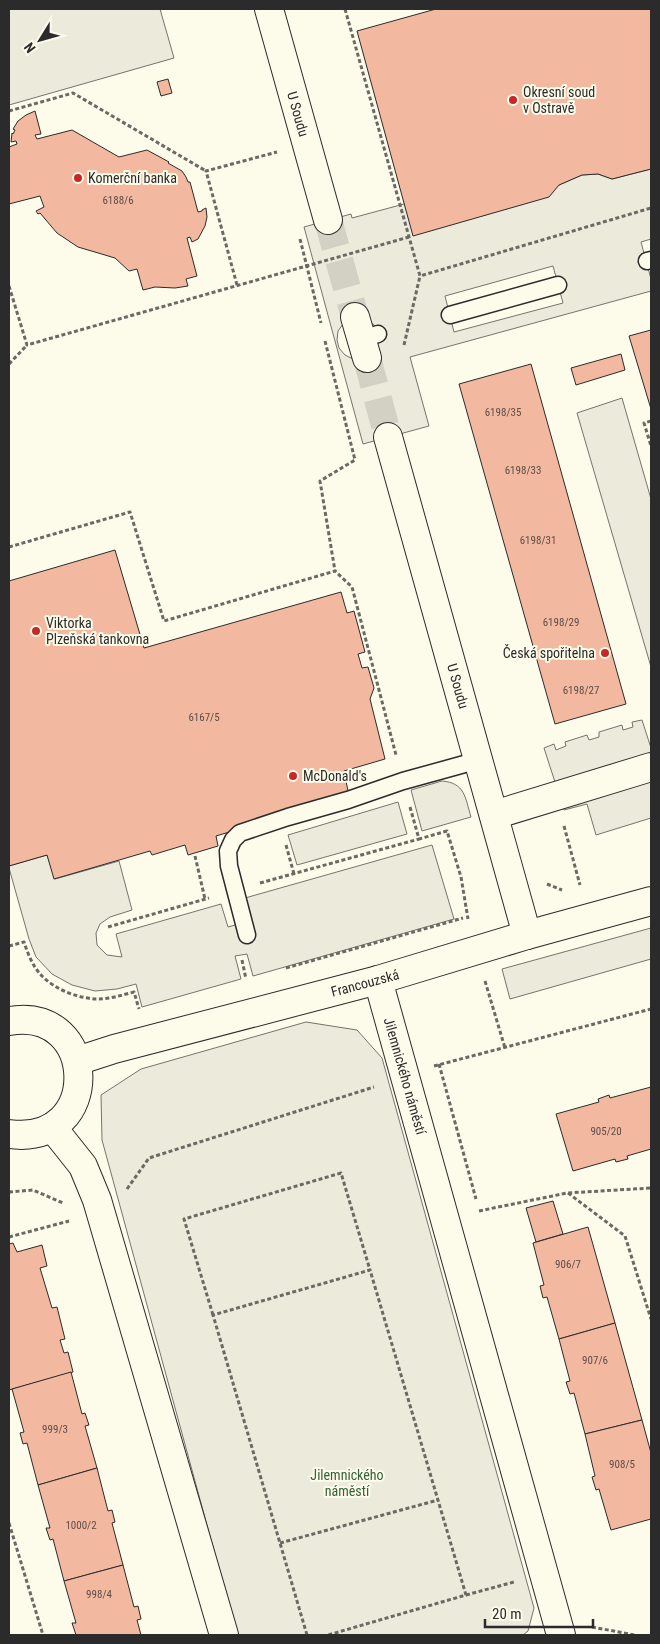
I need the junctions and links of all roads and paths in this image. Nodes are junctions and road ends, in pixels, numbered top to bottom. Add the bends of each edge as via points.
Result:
1 (269, 9) edge
2 (345, 9) edge
3 (9, 111) edge
4 (280, 161) dead end
5 (206, 171) junction
6 (651, 208) edge
7 (328, 220) tunnel mouth
8 (410, 236) junction
9 (299, 237) dead end
10 (306, 266) junction
11 (558, 285) dead end
12 (9, 286) edge
13 (237, 286) junction
14 (450, 315) dead end
15 (27, 345) junction
16 (9, 364) edge
17 (651, 421) edge
18 (388, 437) tunnel mouth
19 (651, 446) edge
20 (9, 547) edge
21 (335, 571) junction
22 (479, 760) junction
23 (651, 767) edge
24 (403, 781) junction
25 (494, 815) junction
26 (563, 824) dead end
27 (194, 856) dead end
28 (540, 881) dead end
29 (574, 887) dead end
30 (568, 889) dead end
31 (205, 899) dead end
32 (651, 901) edge
33 (468, 916) junction
34 (248, 935) dead end
35 (527, 935) junction
36 (9, 946) edge
37 (477, 950) junction
38 (285, 968) dead end
39 (246, 979) dead end
40 (378, 980) junction
41 (238, 981) dead end
42 (148, 1007) dead end
43 (651, 1009) edge
44 (9, 1021) edge
45 (505, 1048) junction
46 (77, 1061) junction
47 (439, 1064) junction
48 (406, 1078) junction
49 (52, 1127) junction
50 (9, 1134) edge
51 (651, 1188) edge
52 (9, 1192) edge
53 (567, 1193) junction
54 (97, 1200) junction
55 (476, 1201) dead end
56 (482, 1220) dead end
57 (370, 1270) junction
58 (213, 1315) junction
59 (651, 1319) edge
60 (438, 1500) junction
61 (9, 1523) edge
62 (280, 1544) junction
63 (544, 1574) junction
64 (466, 1595) junction
65 (590, 1618) dead end
66 (43, 1635) edge
67 (224, 1635) edge
68 (307, 1635) edge
69 (328, 1635) edge
70 (561, 1635) edge
71 (635, 1635) edge

1 - 7 street, U Soudu
2 - 8 path
3 - 5 path via 73,93
4 - 5 path via 277,152
5 - 13 path
6 - 8 path via 420,276
8 - 10 path
9 - 10 path
10 - 13 path
10 - 21 path via 355,460 320,481
11 - 14 lane
12 - 15 path
13 - 15 path
15 - 16 path
17 - 19 path via 644,423
18 - 22 street, U Soudu
20 - 21 path via 130,512 164,620
21 - 24 path via 352,586
22 - 24 lane
22 - 25 street, U Soudu
23 - 25 street
24 - 33 path via 419,839 447,831 461,877
24 - 34 lane via 240,833 228,851 229,866
25 - 35 street, U Soudu
26 - 29 path via 580,885
27 - 31 path
28 - 30 path via 561,890
32 - 35 street, Francouzská
33 - 37 path
33 - 38 path
35 - 37 street, Francouzská
36 - 42 path via 24,942 42,976 62,990 100,999 134,992 139,1009
37 - 40 street, Francouzská
37 - 45 path
39 - 41 path
40 - 46 street, Francouzská
40 - 48 street, Jilemnického náměstí
43 - 45 path
44 - 46 street via 20,1019 49,1026 71,1047
45 - 47 path
46 - 49 street via 78,1091 72,1105
47 - 48 path
47 - 55 path
48 - 54 path via 149,1158 124,1192
48 - 63 street, Jilemnického náměstí
49 - 50 street via 21,1136
49 - 54 street via 83,1166
51 - 53 path
52 - 54 path via 32,1190 73,1207
53 - 56 path via 479,1210
53 - 59 path via 625,1236
54 - 67 street
57 - 58 path
57 - 58 path via 341,1173 332,1175 184,1219
57 - 60 path
58 - 62 path
60 - 62 path
60 - 64 path
61 - 66 path
62 - 68 path
63 - 64 path
63 - 70 street, Jilemnického náměstí
64 - 69 path
65 - 71 path via 593,1628

